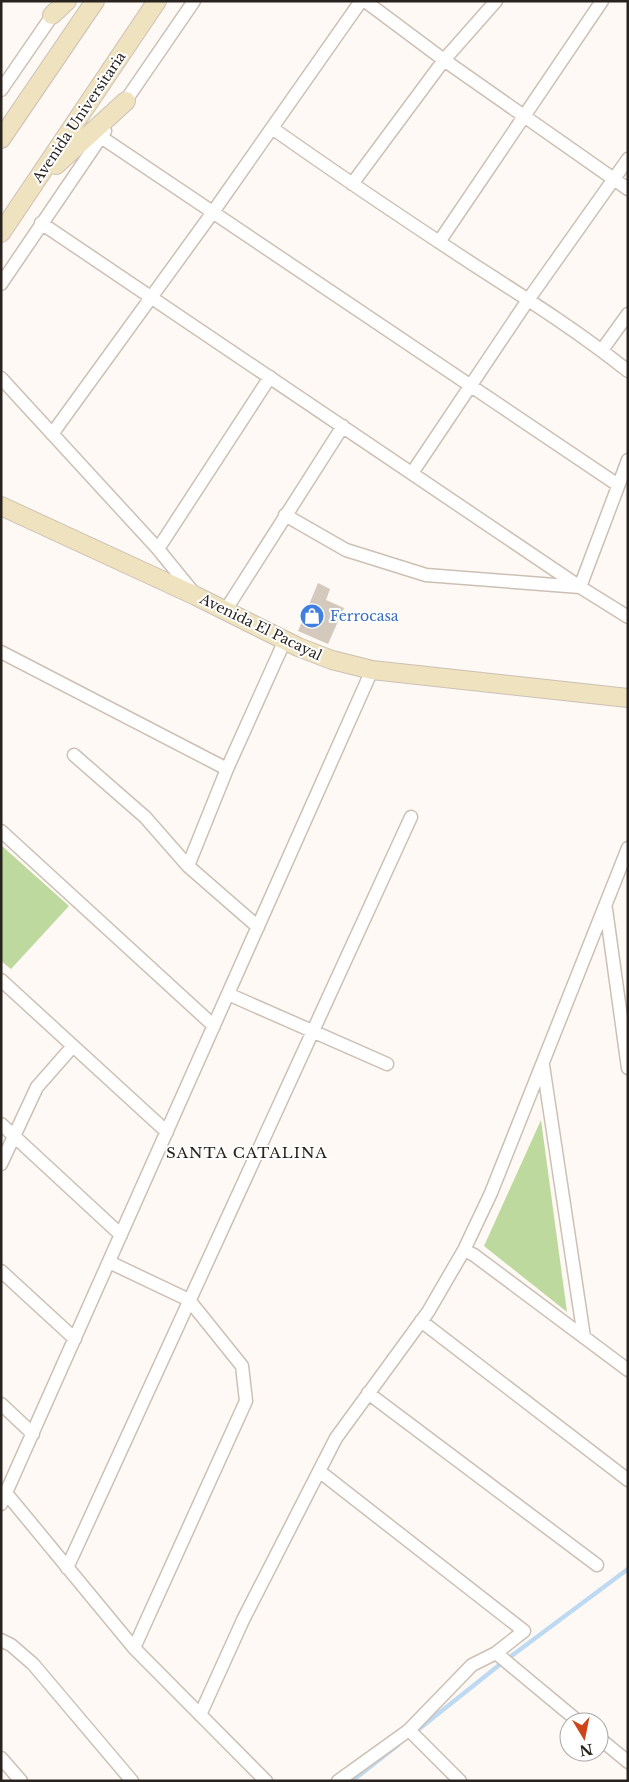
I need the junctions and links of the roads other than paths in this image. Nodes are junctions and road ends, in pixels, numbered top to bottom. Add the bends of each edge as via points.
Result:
1 (67, 1) edge
2 (95, 1) edge
3 (157, 1) edge
4 (194, 1) edge
5 (360, 1) edge
6 (365, 1) edge
7 (496, 1) edge
8 (602, 1) edge
9 (57, 8) edge
10 (444, 60) junction
11 (1, 90) edge
12 (126, 100) junction
13 (524, 116) junction
14 (272, 128) junction
15 (101, 137) junction
16 (1, 139) edge
17 (628, 159) edge
18 (614, 180) junction
19 (352, 184) junction
20 (33, 186) junction
21 (628, 189) edge
22 (213, 212) junction
23 (41, 223) junction
24 (1, 233) edge
25 (439, 242) junction
26 (1, 284) edge
27 (151, 297) junction
28 (528, 300) junction
29 (628, 314) edge
30 (602, 350) junction
31 (628, 371) edge
32 (270, 377) junction
33 (1, 378) edge
34 (471, 386) junction
35 (343, 426) junction
36 (52, 434) junction
37 (628, 460) edge
38 (412, 473) junction
39 (618, 484) junction
40 (1, 506) edge
41 (285, 515) junction
42 (158, 549) junction
43 (580, 587) junction
44 (196, 596) junction
45 (225, 611) junction
46 (628, 617) edge
47 (285, 640) junction
48 (1, 652) edge
49 (372, 670) junction
50 (628, 698) edge
51 (74, 755) dead end
52 (227, 769) junction
53 (411, 818) dead end
54 (1, 831) edge
55 (628, 848) edge
56 (188, 866) junction
57 (606, 908) junction
58 (258, 927) junction
59 (1, 980) edge
60 (228, 994) junction
61 (214, 1026) junction
62 (312, 1033) junction
63 (625, 1034) edge
64 (73, 1046) junction
65 (543, 1063) junction
66 (387, 1064) dead end
67 (628, 1068) edge
68 (1, 1124) edge
69 (167, 1132) junction
70 (14, 1136) junction
71 (1, 1164) edge
72 (121, 1235) junction
73 (464, 1250) junction
74 (109, 1262) junction
75 (1, 1271) edge
76 (189, 1300) junction
77 (421, 1321) junction
78 (584, 1337) junction
79 (75, 1339) junction
80 (628, 1370) edge
81 (368, 1393) junction
82 (1, 1404) edge
83 (33, 1434) junction
84 (319, 1471) junction
85 (628, 1480) edge
86 (4, 1498) edge
87 (597, 1565) dead end
88 (67, 1568) junction
89 (1, 1640) edge
90 (134, 1648) junction
91 (496, 1653) junction
92 (567, 1712) edge
93 (200, 1715) junction
94 (409, 1730) junction
95 (609, 1746) edge
96 (1, 1758) edge
97 (628, 1762) edge
98 (21, 1781) edge
99 (132, 1781) edge
100 (266, 1781) edge
101 (338, 1781) edge
102 (460, 1781) edge

1 - 9 street
2 - 16 street
3 - 20 street, Avenida Universitaria
4 - 12 street
5 - 14 street
6 - 10 street
7 - 10 street
8 - 13 street
9 - 11 street
10 - 13 street
10 - 19 street
12 - 15 street
12 - 20 street
13 - 18 street
13 - 25 street
14 - 19 street
14 - 22 street
15 - 22 street
15 - 23 street
17 - 18 street
18 - 21 street
18 - 28 street
19 - 25 street
20 - 24 street, Avenida Universitaria
22 - 27 street
22 - 34 street
23 - 26 street
23 - 27 street
25 - 28 street
27 - 32 street
27 - 36 street
28 - 30 street
28 - 34 street
29 - 30 street
30 - 31 street
32 - 35 street
32 - 42 street
33 - 36 street
34 - 38 street
34 - 39 street
35 - 38 street
35 - 41 street
36 - 42 street
37 - 39 street
38 - 43 street
39 - 43 street
40 - 44 street, Avenida El Pacayal
41 - 43 street via 346,550 426,575
41 - 45 street
42 - 44 street
43 - 46 street
44 - 45 street, Avenida El Pacayal
45 - 47 street, Avenida El Pacayal
47 - 49 street, Avenida El Pacayal via 332,660
47 - 52 street
48 - 52 street
49 - 50 street, Avenida El Pacayal
49 - 58 street
51 - 56 street via 145,817
52 - 56 street
53 - 62 street
54 - 61 street
55 - 57 street
56 - 58 street
57 - 63 street
57 - 65 street
58 - 60 street
59 - 64 street
60 - 61 street
60 - 62 street
61 - 69 street
62 - 66 street
62 - 76 street
63 - 67 street
64 - 69 street
64 - 70 street via 37,1087
65 - 73 street via 491,1193
65 - 78 street
68 - 70 street
69 - 72 street
70 - 71 street
70 - 72 street
72 - 74 street
73 - 77 street
73 - 78 street
74 - 76 street
74 - 79 street
75 - 79 street
76 - 88 street
76 - 90 street via 242,1366 246,1401
77 - 81 street
77 - 85 street
78 - 80 street
79 - 83 street
81 - 84 street via 336,1438
81 - 87 street
82 - 83 street
83 - 86 street
84 - 91 street via 524,1631
84 - 93 street via 243,1620
86 - 88 street
88 - 90 street
89 - 99 street via 32,1664
90 - 93 street
91 - 92 street
91 - 94 street via 472,1666
93 - 100 street
94 - 101 street
94 - 102 street
95 - 97 street
96 - 98 street

